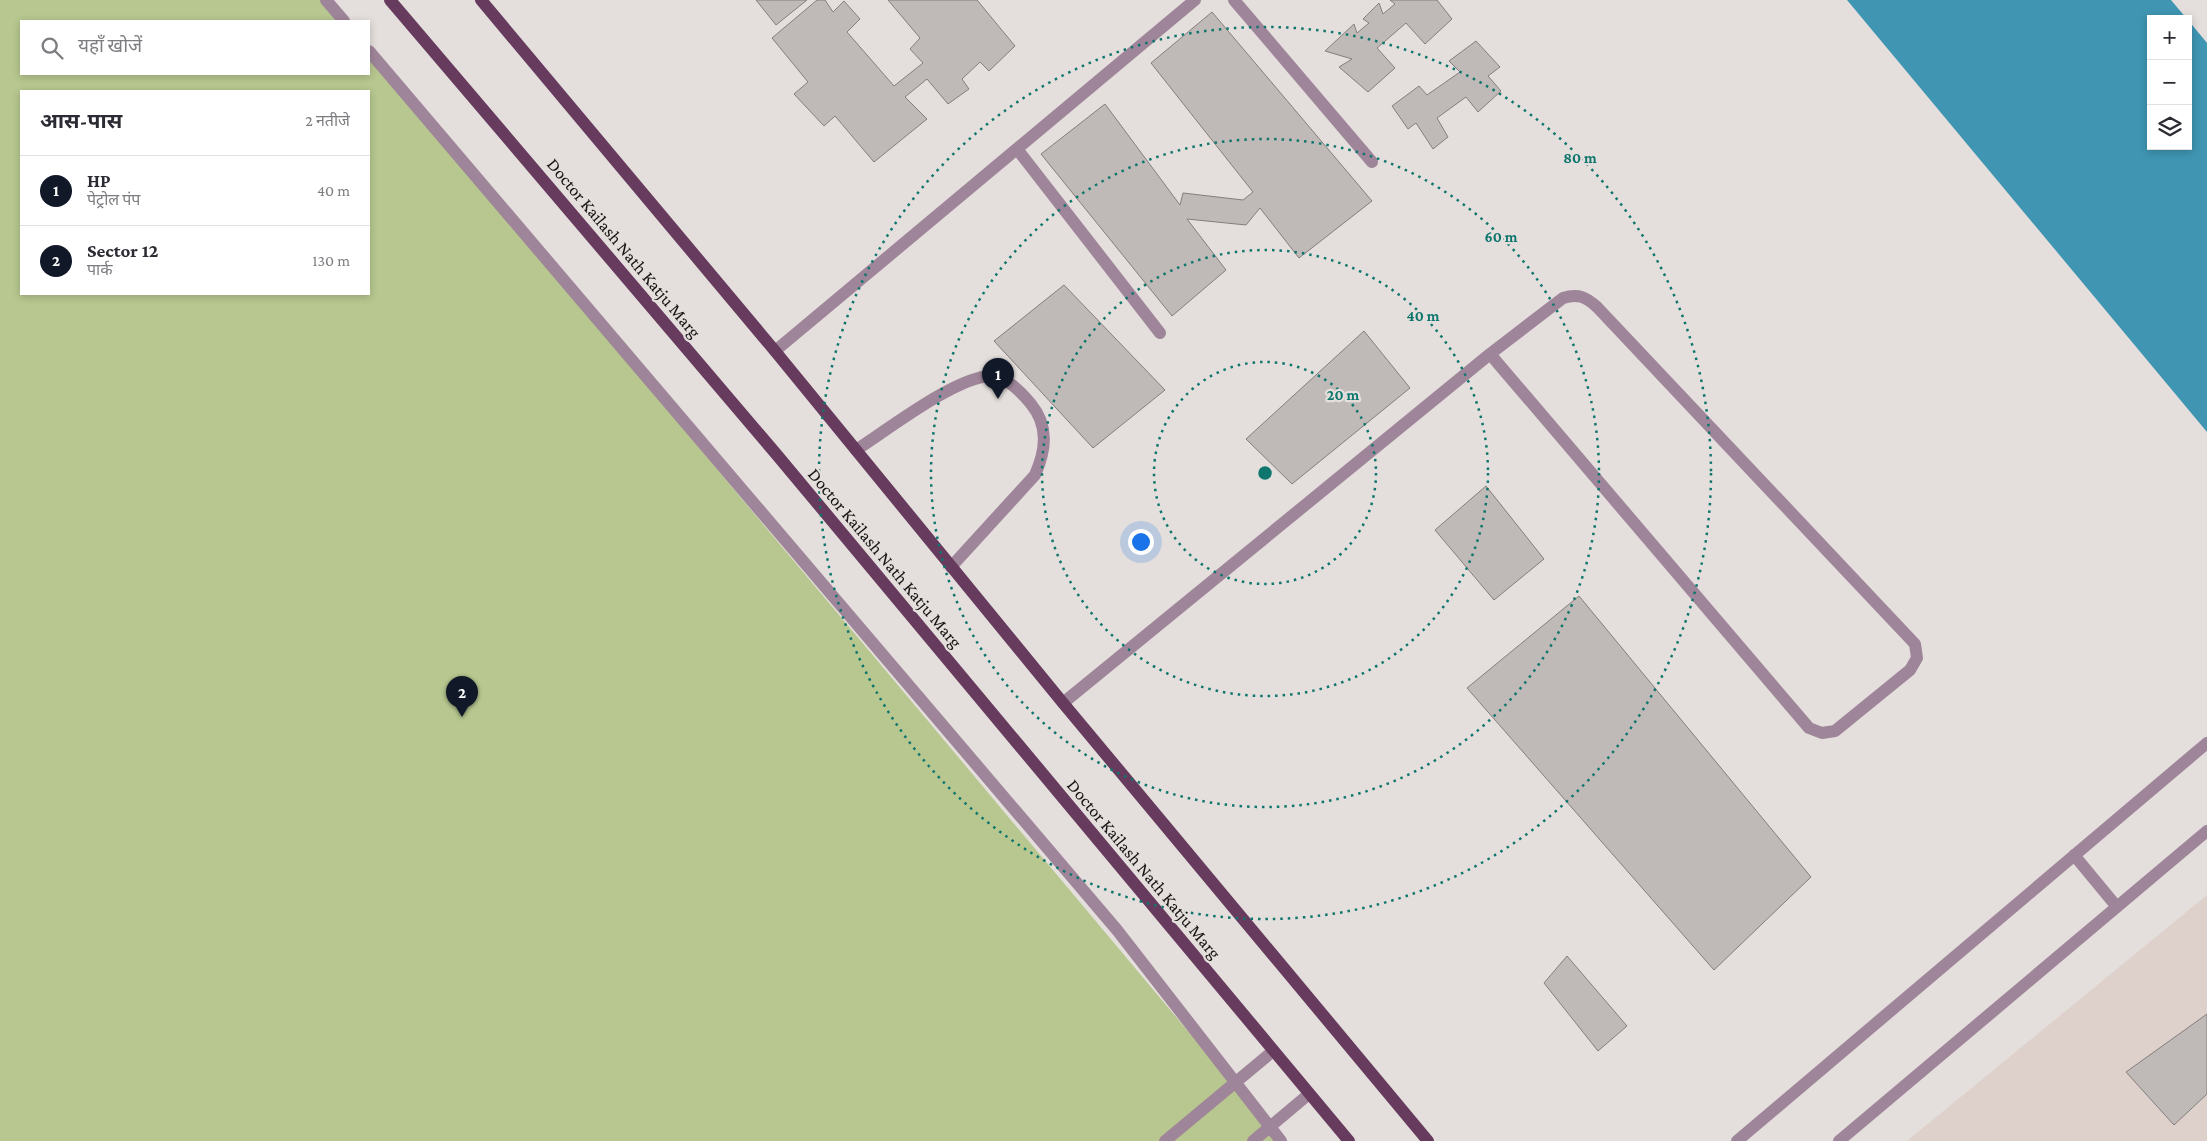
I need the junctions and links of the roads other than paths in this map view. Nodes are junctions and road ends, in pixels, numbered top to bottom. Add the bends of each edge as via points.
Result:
1 (326, 0) edge
2 (390, 0) edge
3 (481, 0) edge
4 (1196, 0) edge
5 (1234, 0) edge
6 (343, 20) edge
7 (370, 52) edge
8 (1017, 149) junction
9 (1372, 162) dead end
10 (1160, 333) dead end
11 (775, 351) junction
12 (1490, 354) junction
13 (856, 450) junction
14 (951, 567) junction
15 (1062, 703) junction
16 (2207, 743) edge
17 (2207, 831) edge
18 (2074, 856) junction
19 (2117, 907) junction
20 (1274, 1051) junction
21 (1236, 1082) junction
22 (1309, 1094) junction
23 (1270, 1127) junction
24 (1165, 1141) edge
25 (1253, 1141) edge
26 (1281, 1141) edge
27 (1348, 1141) edge
28 (1428, 1141) edge
29 (1737, 1141) edge
30 (1839, 1141) edge

1 - 6 street
2 - 20 main road, Doctor Kailash Nath Katju Marg via 777,455
3 - 11 main road
4 - 8 street
5 - 9 street
7 - 21 street via 1110,922
8 - 10 street
8 - 11 street
11 - 13 main road
12 - 12 street via 1563,298 1574,295 1587,298 1915,644 1917,658 1910,670 1835,731 1822,733 1809,728
12 - 15 street
13 - 14 main road
13 - 14 street via 953,387 992,376 1006,380 1038,412 1045,429 1042,459 1035,475
14 - 15 main road
15 - 28 main road
16 - 18 street
17 - 19 street
18 - 19 street
18 - 29 street
19 - 30 street
20 - 21 street
20 - 22 main road, Doctor Kailash Nath Katju Marg
21 - 23 street
21 - 24 street
22 - 23 street
22 - 27 main road, Doctor Kailash Nath Katju Marg
23 - 25 street
23 - 26 street

